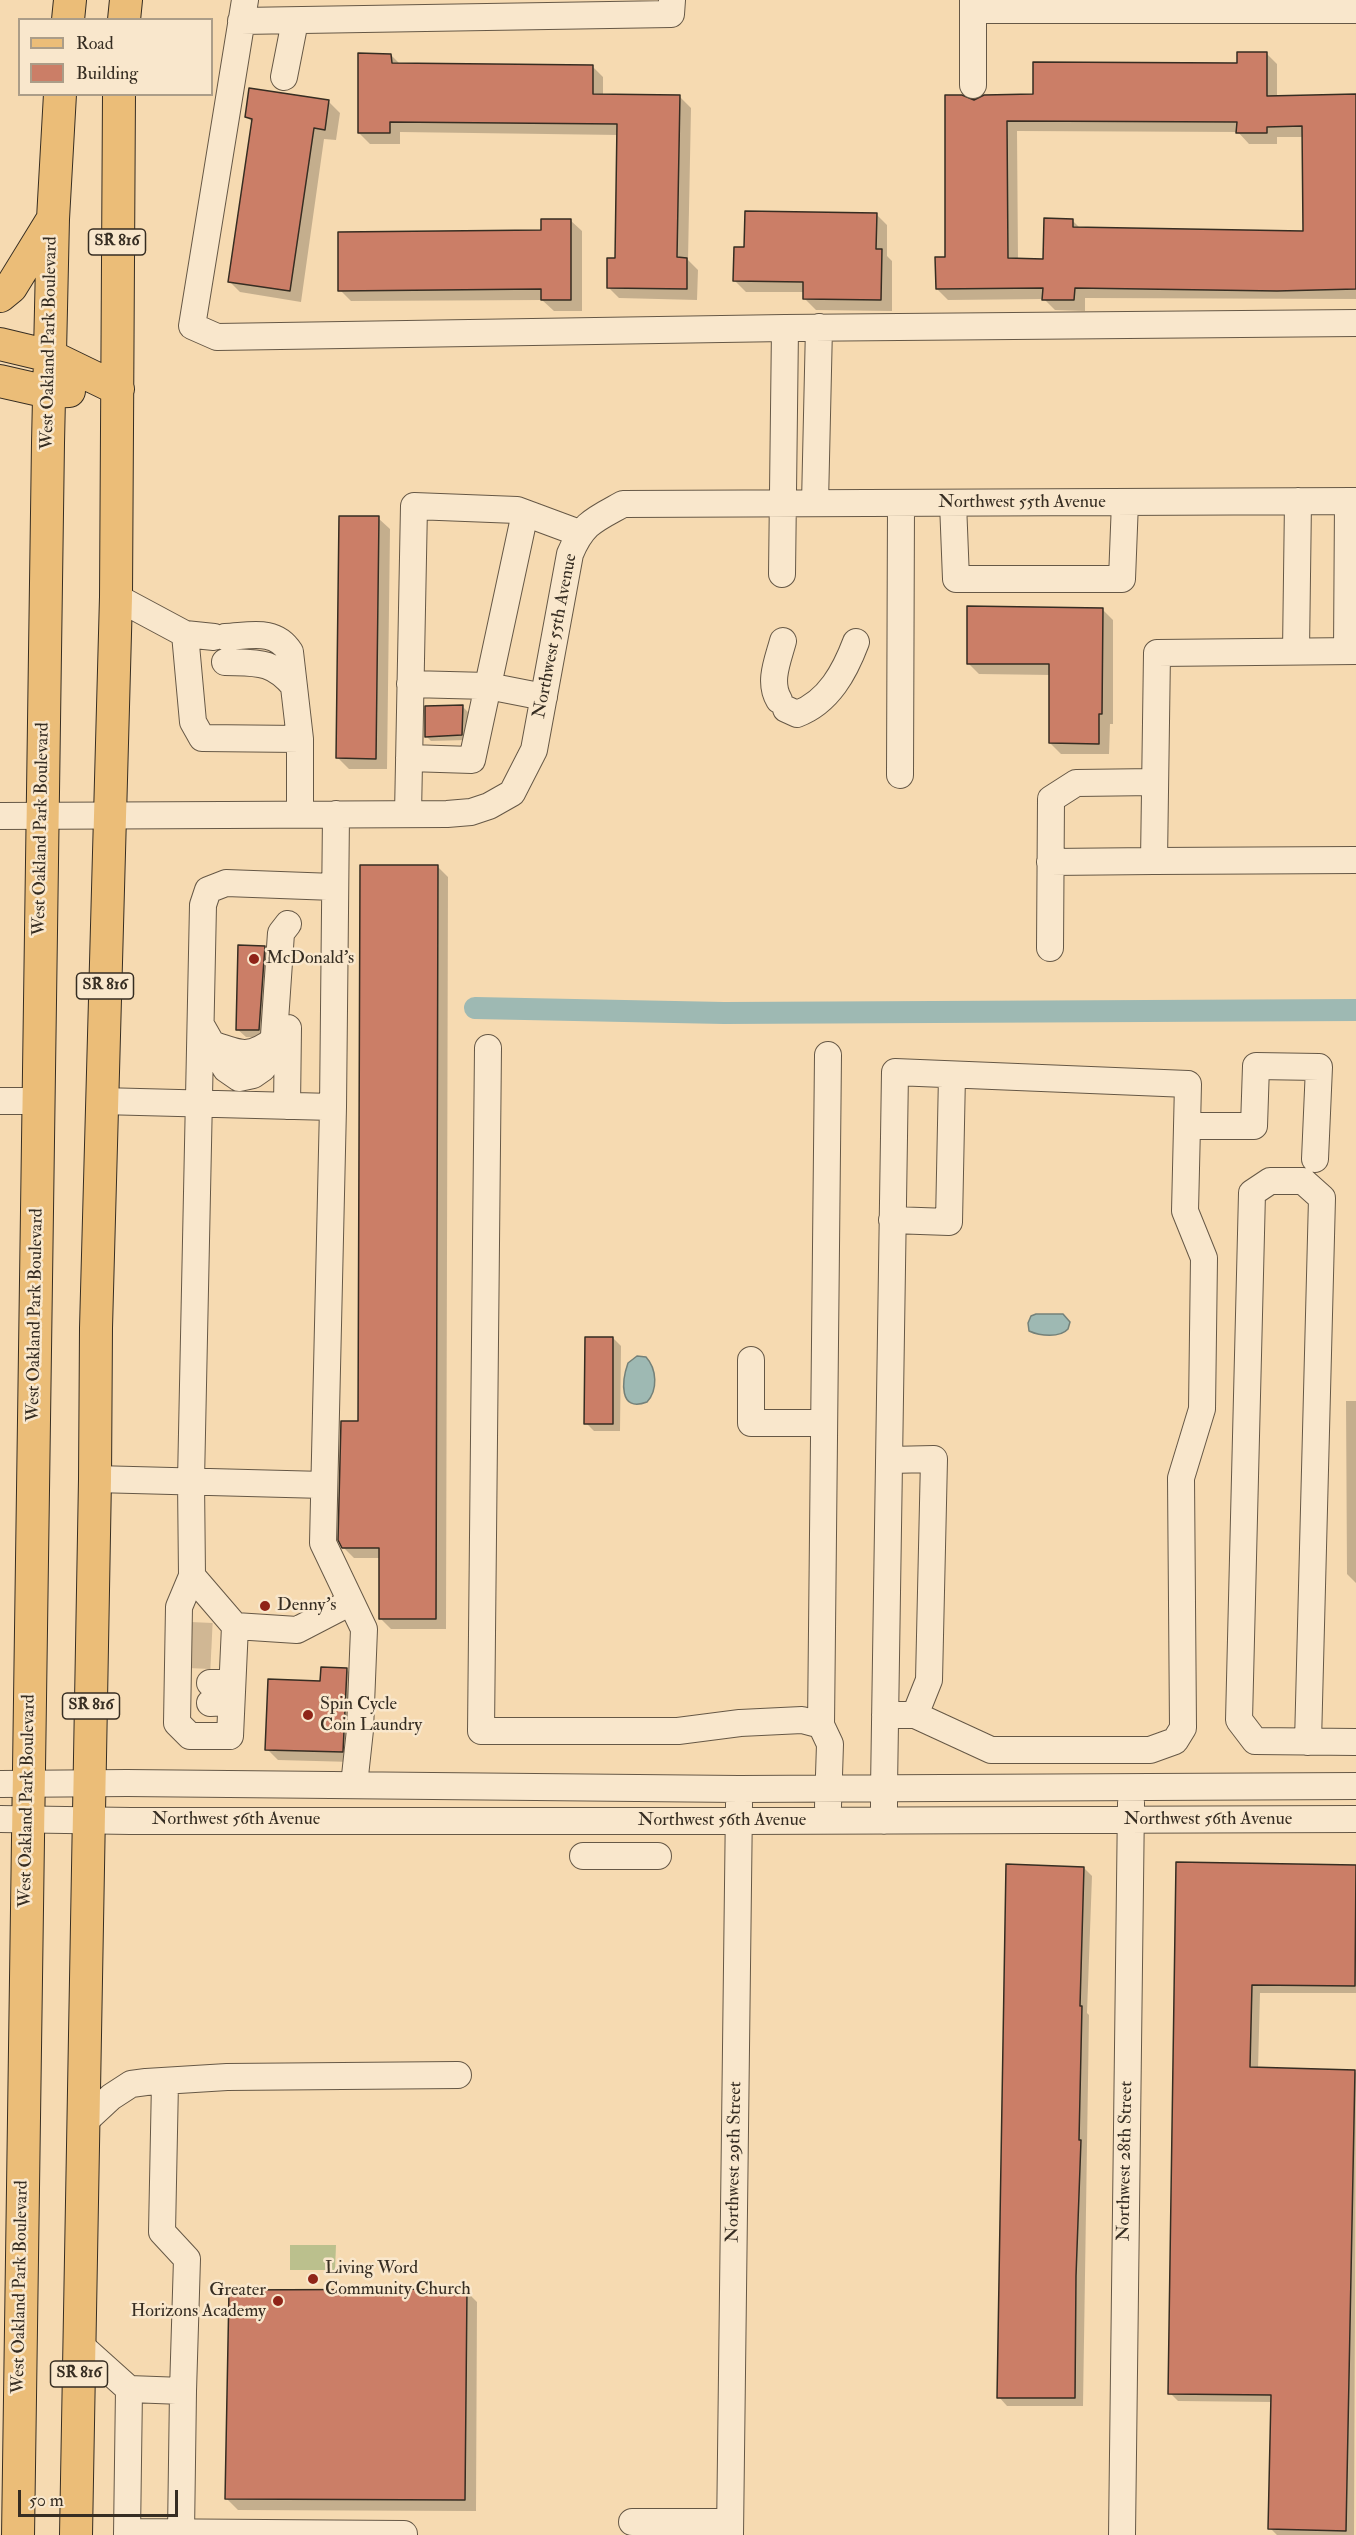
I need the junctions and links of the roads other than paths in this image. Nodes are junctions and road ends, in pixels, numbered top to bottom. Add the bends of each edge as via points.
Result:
1 (70, 0) edge
2 (126, 0) edge
3 (672, 0) edge
4 (973, 5) edge
5 (1356, 10) edge
6 (243, 11) edge
7 (68, 18) edge
8 (124, 18) edge
9 (295, 21) junction
10 (284, 77) dead end
11 (973, 85) dead end
12 (60, 96) edge
13 (119, 96) edge
14 (53, 219) junction
15 (0, 296) edge
16 (1356, 323) edge
17 (819, 327) junction
18 (785, 328) junction
19 (0, 344) edge
20 (50, 356) junction
21 (0, 381) edge
22 (118, 389) junction
23 (48, 392) junction
24 (1298, 501) junction
25 (1352, 501) edge
26 (1125, 502) junction
27 (784, 503) junction
28 (815, 503) junction
29 (953, 503) junction
30 (901, 504) junction
31 (525, 513) junction
32 (579, 533) junction
33 (783, 574) dead end
34 (116, 597) junction
35 (185, 634) junction
36 (783, 641) dead end
37 (856, 642) dead end
38 (1296, 651) junction
39 (1352, 651) edge
40 (187, 660) junction
41 (410, 684) junction
42 (294, 686) junction
43 (488, 686) junction
44 (544, 697) junction
45 (300, 739) junction
46 (409, 758) junction
47 (900, 775) dead end
48 (1155, 782) junction
49 (110, 814) junction
50 (300, 814) junction
51 (336, 814) junction
52 (408, 814) junction
53 (0, 816) edge
54 (42, 816) junction
55 (1356, 860) edge
56 (1154, 861) junction
57 (1050, 862) junction
58 (288, 886) junction
59 (334, 887) junction
60 (288, 924) junction
61 (1050, 948) dead end
62 (206, 1034) junction
63 (488, 1048) dead end
64 (828, 1054) dead end
65 (952, 1075) junction
66 (0, 1101) edge
67 (39, 1101) junction
68 (101, 1101) junction
69 (199, 1104) junction
70 (287, 1106) junction
71 (333, 1107) junction
72 (1187, 1126) junction
73 (1315, 1159) dead end
74 (892, 1220) junction
75 (751, 1360) dead end
76 (824, 1423) junction
77 (889, 1460) junction
78 (95, 1479) junction
79 (191, 1481) junction
80 (324, 1485) junction
81 (192, 1576) junction
82 (351, 1602) junction
83 (207, 1643) junction
84 (885, 1715) junction
85 (915, 1715) junction
86 (821, 1725) junction
87 (1308, 1742) junction
88 (1356, 1742) edge
89 (89, 1783) junction
90 (14, 1784) edge
91 (354, 1785) junction
92 (1356, 1786) edge
93 (635, 1787) junction
94 (884, 1788) junction
95 (1131, 1788) junction
96 (739, 1789) junction
97 (829, 1789) junction
98 (14, 1819) edge
99 (1356, 1819) edge
100 (88, 1820) junction
101 (1130, 1820) junction
102 (615, 1821) junction
103 (739, 1821) junction
104 (828, 1821) junction
105 (884, 1821) junction
106 (583, 1856) dead end
107 (614, 1856) junction
108 (658, 1856) dead end
109 (458, 2075) dead end
110 (165, 2082) junction
111 (83, 2123) junction
112 (80, 2345) junction
113 (129, 2389) junction
114 (183, 2391) junction
115 (10, 2399) edge
116 (632, 2522) dead end
117 (730, 2529) edge
118 (180, 2533) junction
119 (127, 2534) edge
120 (404, 2534) edge
121 (18, 2535) edge
122 (76, 2535) edge
123 (1122, 2535) edge

1 - 7 main road
2 - 8 main road
3 - 9 street via 671,14
4 - 5 street
4 - 11 street
6 - 9 street
6 - 18 street via 192,326 217,337
9 - 10 street
12 - 14 main road, West Oakland Park Boulevard
13 - 22 main road, SR 816
14 - 15 main road via 18,278
14 - 20 main road, West Oakland Park Boulevard
16 - 17 street
17 - 18 street
17 - 28 street
18 - 27 street
19 - 20 main road
20 - 22 main road
20 - 23 main road, West Oakland Park Boulevard
21 - 23 main road
22 - 23 main road
22 - 34 main road, SR 816
23 - 54 main road, West Oakland Park Boulevard
24 - 25 street, Northwest 55th Avenue
24 - 26 street, Northwest 55th Avenue
24 - 38 street
25 - 39 street
26 - 29 street, Northwest 55th Avenue
26 - 29 street via 1122,579 956,579
27 - 28 street, Northwest 55th Avenue
27 - 32 street, Northwest 55th Avenue via 623,504 593,520
27 - 33 street
28 - 30 street, Northwest 55th Avenue
29 - 30 street, Northwest 55th Avenue
30 - 47 street
31 - 32 street
31 - 41 street via 414,506
31 - 43 street
32 - 44 street, Northwest 55th Avenue via 570,554
34 - 35 street
34 - 49 main road, SR 816
35 - 40 street
35 - 42 street via 272,635 284,642 290,652
36 - 37 street via 774,693 782,705 797,714 827,694 848,666
38 - 39 street
38 - 48 street via 1157,653
40 - 42 street via 264,663 285,675
40 - 45 street via 193,722 202,738
41 - 43 street
41 - 46 street
42 - 45 street
43 - 44 street
43 - 46 street via 472,760
44 - 52 street, Northwest 55th Avenue via 534,750 512,794 471,812
45 - 50 street
46 - 52 street
48 - 56 street
48 - 57 street via 1076,783 1051,799
49 - 50 street, Northwest 55th Avenue
49 - 54 street, Northwest 55th Avenue
49 - 68 main road, SR 816
50 - 51 street, Northwest 55th Avenue
51 - 52 street, Northwest 55th Avenue
51 - 59 street
53 - 54 street, Northwest 55th Avenue
54 - 67 main road, West Oakland Park Boulevard
55 - 56 street
56 - 57 street
57 - 61 street
58 - 59 street
58 - 60 street
58 - 62 street via 226,883 208,890 203,906
59 - 71 street
60 - 62 street via 281,933 273,1050 264,1068 239,1078 226,1069
60 - 70 street
62 - 69 street
63 - 86 street via 481,1731 678,1731 802,1720
64 - 76 street
65 - 72 street via 1188,1084
65 - 74 street via 949,1222
65 - 74 street via 895,1072
66 - 67 street
67 - 90 main road, West Oakland Park Boulevard
68 - 69 street
68 - 78 main road, SR 816
69 - 70 street
69 - 79 street
70 - 71 street
71 - 80 street
72 - 73 street via 1254,1126 1256,1066 1319,1067
72 - 85 street via 1185,1211 1204,1257 1202,1409 1181,1478 1183,1728 1175,1741 1150,1750 991,1750
74 - 77 street
75 - 76 street via 751,1423
76 - 86 street
77 - 84 street
77 - 85 street via 934,1459 929,1680
78 - 79 street
78 - 89 main road, SR 816
79 - 80 street
79 - 81 street
80 - 82 street via 322,1543
81 - 83 street
81 - 83 street via 179,1607
82 - 83 street via 297,1630
82 - 91 street via 364,1629
83 - 83 street via 202,1693
84 - 85 street
84 - 94 street
86 - 97 street via 830,1744
87 - 87 street via 1256,1741 1239,1720 1252,1193 1270,1181 1303,1180 1322,1198
87 - 88 street
89 - 90 street, Northwest 56th Avenue
89 - 91 street, Northwest 56th Avenue
89 - 100 main road, SR 816
90 - 98 main road, West Oakland Park Boulevard
91 - 93 street, Northwest 56th Avenue
92 - 95 street, Northwest 56th Avenue
93 - 96 street, Northwest 56th Avenue
93 - 102 street
94 - 95 street, Northwest 56th Avenue
94 - 97 street, Northwest 56th Avenue
94 - 105 street
95 - 101 street, Northwest 28th Street
96 - 97 street, Northwest 56th Avenue
96 - 103 street, Northwest 29th Street
97 - 104 street
98 - 100 street, Northwest 56th Avenue
98 - 115 main road, West Oakland Park Boulevard
99 - 101 street, Northwest 56th Avenue
100 - 102 street, Northwest 56th Avenue
100 - 111 main road, SR 816
101 - 105 street, Northwest 56th Avenue
101 - 123 street, Northwest 28th Street
102 - 103 street, Northwest 56th Avenue
102 - 107 street
103 - 104 street, Northwest 56th Avenue
103 - 117 street, Northwest 29th Street
104 - 105 street, Northwest 56th Avenue
106 - 107 street
107 - 108 street
109 - 110 street via 238,2077
110 - 111 street via 130,2084
110 - 114 street via 162,2232 187,2259
111 - 112 main road, SR 816
112 - 113 street
112 - 122 main road, SR 816
113 - 114 street
113 - 119 street
114 - 118 street
115 - 121 main road, West Oakland Park Boulevard
116 - 117 street
118 - 119 street
118 - 120 street

